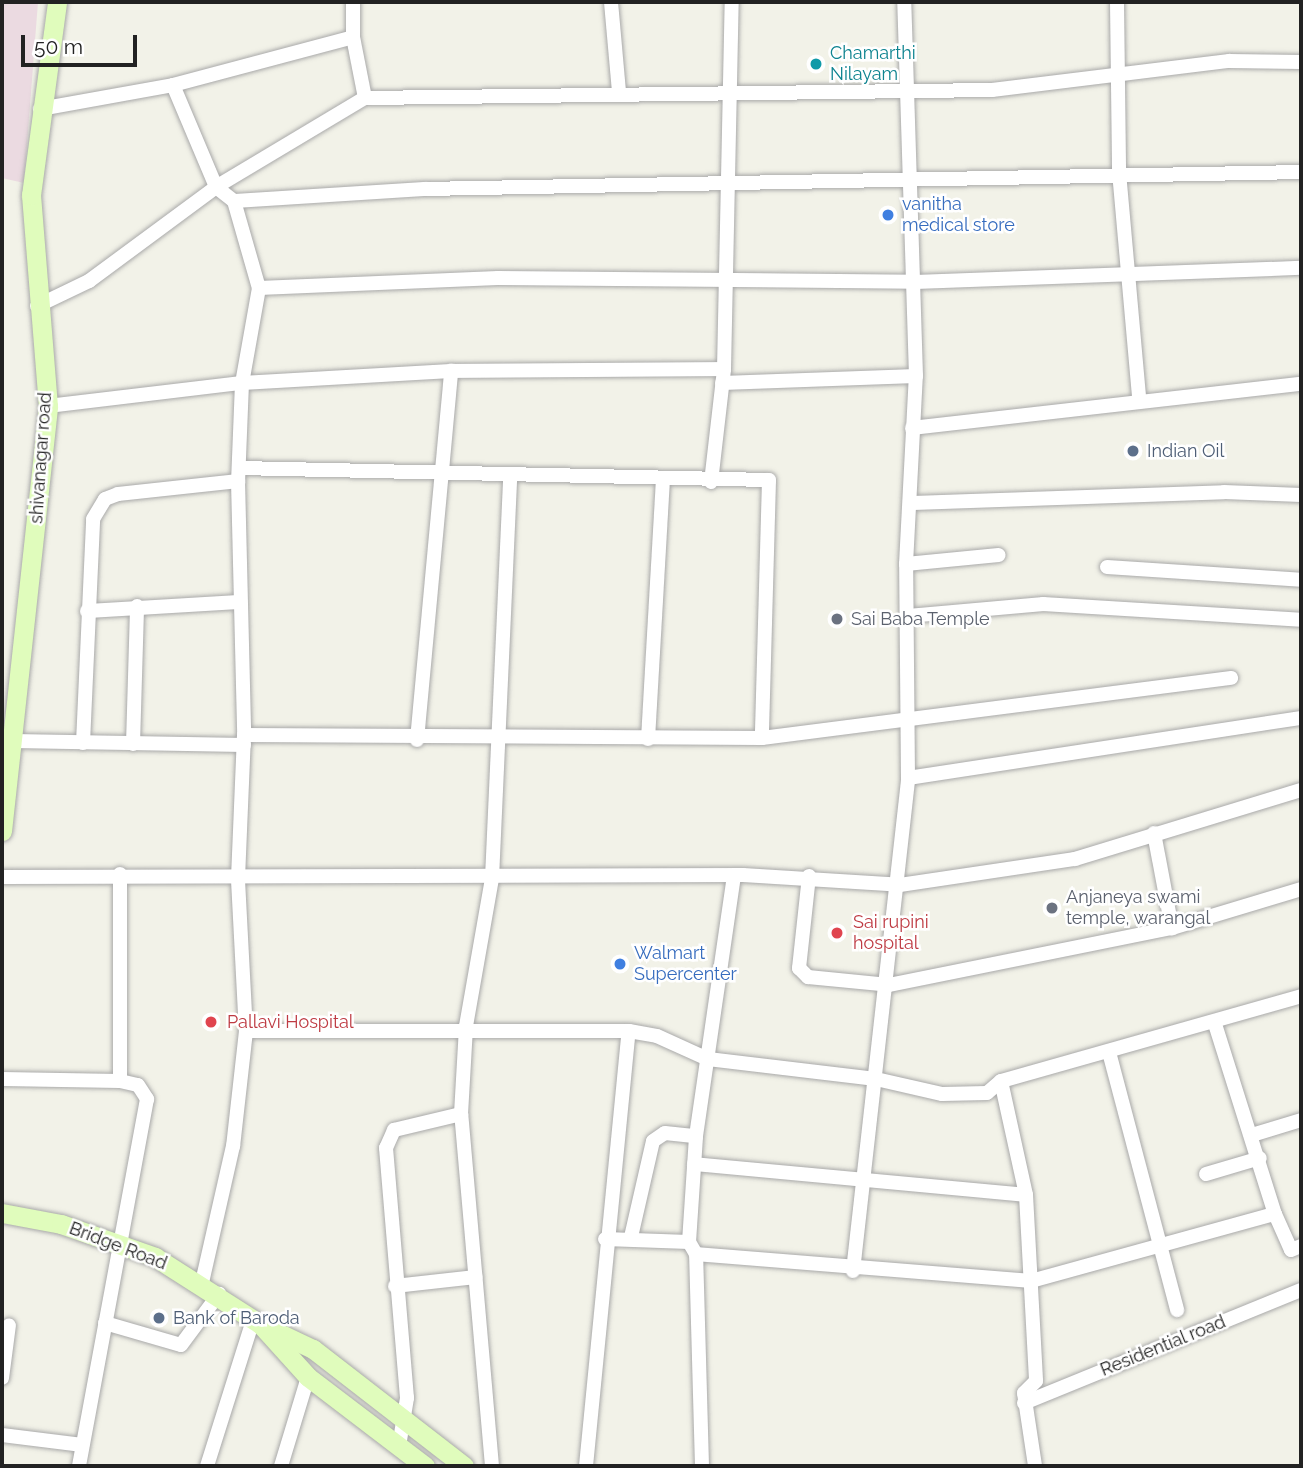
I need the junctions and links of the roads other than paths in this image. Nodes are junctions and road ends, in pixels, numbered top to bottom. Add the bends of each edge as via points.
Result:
1 (57, 2) edge
2 (354, 2) edge
3 (611, 2) edge
4 (732, 2) edge
5 (904, 2) edge
6 (1117, 2) edge
7 (354, 37) junction
8 (1301, 62) edge
9 (1118, 77) junction
10 (173, 85) junction
11 (904, 89) junction
12 (619, 92) junction
13 (731, 93) junction
14 (365, 98) junction
15 (40, 109) junction
16 (1119, 172) junction
17 (1301, 172) edge
18 (911, 183) junction
19 (732, 186) junction
20 (216, 187) junction
21 (234, 201) junction
22 (1301, 268) edge
23 (1130, 273) junction
24 (915, 282) junction
25 (727, 285) junction
26 (259, 288) junction
27 (37, 306) junction
28 (452, 371) junction
29 (723, 376) junction
30 (916, 376) junction
31 (242, 383) junction
32 (1301, 384) edge
33 (1139, 398) junction
34 (48, 406) junction
35 (912, 428) junction
36 (441, 471) junction
37 (238, 474) junction
38 (510, 478) junction
39 (663, 480) junction
40 (711, 482) junction
41 (1301, 495) edge
42 (913, 503) junction
43 (999, 555) dead end
44 (906, 564) junction
45 (1107, 567) dead end
46 (1301, 580) edge
47 (240, 602) junction
48 (137, 606) junction
49 (87, 611) junction
50 (908, 617) junction
51 (1301, 621) edge
52 (1231, 678) dead end
53 (1301, 718) edge
54 (907, 719) junction
55 (762, 737) junction
56 (648, 739) junction
57 (244, 740) junction
58 (417, 740) junction
59 (501, 740) junction
60 (13, 741) junction
61 (83, 743) junction
62 (133, 744) junction
63 (908, 778) junction
64 (1301, 790) edge
65 (2, 831) edge
66 (1154, 833) junction
67 (120, 874) junction
68 (734, 876) junction
69 (809, 876) junction
70 (2, 877) edge
71 (492, 878) junction
72 (238, 880) junction
73 (900, 885) junction
74 (1301, 889) edge
75 (1172, 928) junction
76 (889, 985) junction
77 (1301, 996) edge
78 (1215, 1024) junction
79 (466, 1027) junction
80 (246, 1031) junction
81 (629, 1031) junction
82 (1109, 1052) junction
83 (708, 1059) junction
84 (2, 1079) edge
85 (876, 1079) junction
86 (120, 1081) junction
87 (1002, 1081) junction
88 (461, 1114) junction
89 (1301, 1120) edge
90 (1252, 1135) junction
91 (696, 1136) junction
92 (1260, 1158) junction
93 (694, 1164) junction
94 (1206, 1174) dead end
95 (862, 1180) junction
96 (1026, 1195) junction
97 (2, 1213) edge
98 (1275, 1213) junction
99 (631, 1237) junction
100 (605, 1239) junction
101 (120, 1244) junction
102 (1301, 1246) edge
103 (1161, 1247) junction
104 (692, 1248) junction
105 (853, 1271) junction
106 (475, 1277) junction
107 (1031, 1281) junction
108 (202, 1283) junction
109 (395, 1286) junction
110 (1301, 1290) edge
111 (219, 1294) junction
112 (1177, 1310) dead end
113 (257, 1322) junction
114 (105, 1323) junction
115 (9, 1325) dead end
116 (308, 1377) junction
117 (2, 1378) edge
118 (1024, 1403) junction
119 (405, 1420) junction
120 (2, 1435) edge
121 (82, 1445) junction
122 (399, 1446) junction
123 (79, 1466) edge
124 (207, 1466) edge
125 (281, 1466) edge
126 (425, 1466) edge
127 (464, 1466) edge
128 (492, 1466) edge
129 (586, 1466) edge
130 (702, 1466) edge
131 (1035, 1466) edge

1 - 15 street, shivanagar road
2 - 7 street
3 - 12 street
4 - 13 street
5 - 11 street
6 - 9 street
7 - 10 street
7 - 14 street
8 - 9 street via 1229,61
9 - 11 street via 992,90
9 - 16 street
10 - 15 street
10 - 20 street
11 - 13 street
11 - 18 street
12 - 13 street
12 - 14 street
13 - 19 street
14 - 20 street
15 - 27 street, shivanagar road via 32,195
16 - 17 street
16 - 18 street
16 - 23 street
18 - 19 street
18 - 24 street
19 - 21 street via 425,189
19 - 25 street
20 - 21 street
20 - 27 street via 89,281
21 - 26 street
22 - 23 street
23 - 24 street
23 - 33 street
24 - 25 street
24 - 30 street
25 - 26 street via 498,278
25 - 29 street
26 - 31 street
27 - 34 street, shivanagar road
28 - 29 street
28 - 31 street
28 - 36 street
29 - 30 street
29 - 40 street
30 - 35 street
31 - 34 street
31 - 37 street
32 - 33 street
33 - 35 street
34 - 60 street, shivanagar road
35 - 42 street
36 - 37 street
36 - 38 street
36 - 58 street
37 - 47 street
37 - 49 street via 106,499 93,519
38 - 39 street
38 - 59 street
39 - 40 street
39 - 56 street
40 - 55 street via 769,480 772,488
41 - 42 street via 1224,492
42 - 44 street
43 - 44 street
44 - 50 street
45 - 46 street
47 - 48 street
47 - 57 street
48 - 49 street
48 - 62 street
49 - 61 street
50 - 51 street via 1043,604
50 - 54 street
52 - 54 street
53 - 63 street
54 - 55 street
54 - 63 street
55 - 56 street
56 - 59 street
57 - 58 street
57 - 62 street
57 - 72 street
58 - 59 street
59 - 71 street
60 - 61 street
60 - 65 street, shivanagar road
61 - 62 street
63 - 73 street
64 - 66 street
66 - 73 street via 993,876
66 - 75 street
67 - 70 street
67 - 72 street
67 - 86 street
68 - 69 street
68 - 71 street
68 - 83 street
69 - 73 street
69 - 76 street via 799,968 808,977
71 - 72 street
71 - 79 street
72 - 80 street
73 - 76 street
74 - 75 street
75 - 76 street
76 - 85 street
77 - 78 street
78 - 82 street
78 - 90 street
79 - 80 street
79 - 81 street
79 - 88 street
80 - 108 street via 233,1146
81 - 83 street
81 - 100 street
82 - 87 street
82 - 103 street
83 - 85 street
83 - 91 street
84 - 86 street
85 - 87 street via 942,1094 987,1093
85 - 95 street
86 - 101 street via 138,1085 148,1107
87 - 96 street
88 - 106 street
88 - 109 street via 394,1130 387,1139
89 - 90 street
90 - 92 street
91 - 93 street
91 - 99 street via 665,1132 653,1142
92 - 94 street
92 - 98 street
93 - 95 street
93 - 104 street
95 - 96 street
95 - 105 street
96 - 107 street
97 - 101 street, Bridge Road
98 - 102 street via 1291,1250
98 - 103 street
99 - 100 street
99 - 104 street
100 - 129 street
101 - 108 street, Bridge Road
101 - 114 street
103 - 107 street
103 - 112 street
104 - 105 street
104 - 130 street
105 - 107 street
106 - 109 street
106 - 128 street
107 - 118 street via 1035,1381 1024,1393
108 - 111 street, Bridge Road
109 - 119 street
110 - 118 street, Residential road
111 - 113 street, Bridge Road
111 - 114 street via 181,1345
113 - 116 street, Bridge Road
113 - 119 street, Bridge Road via 313,1349
113 - 124 street
114 - 121 street
115 - 117 street
116 - 122 street, Bridge Road
116 - 125 street
118 - 131 street
119 - 122 street
119 - 127 street, Bridge Road
120 - 121 street
121 - 123 street
122 - 126 street, Bridge Road

